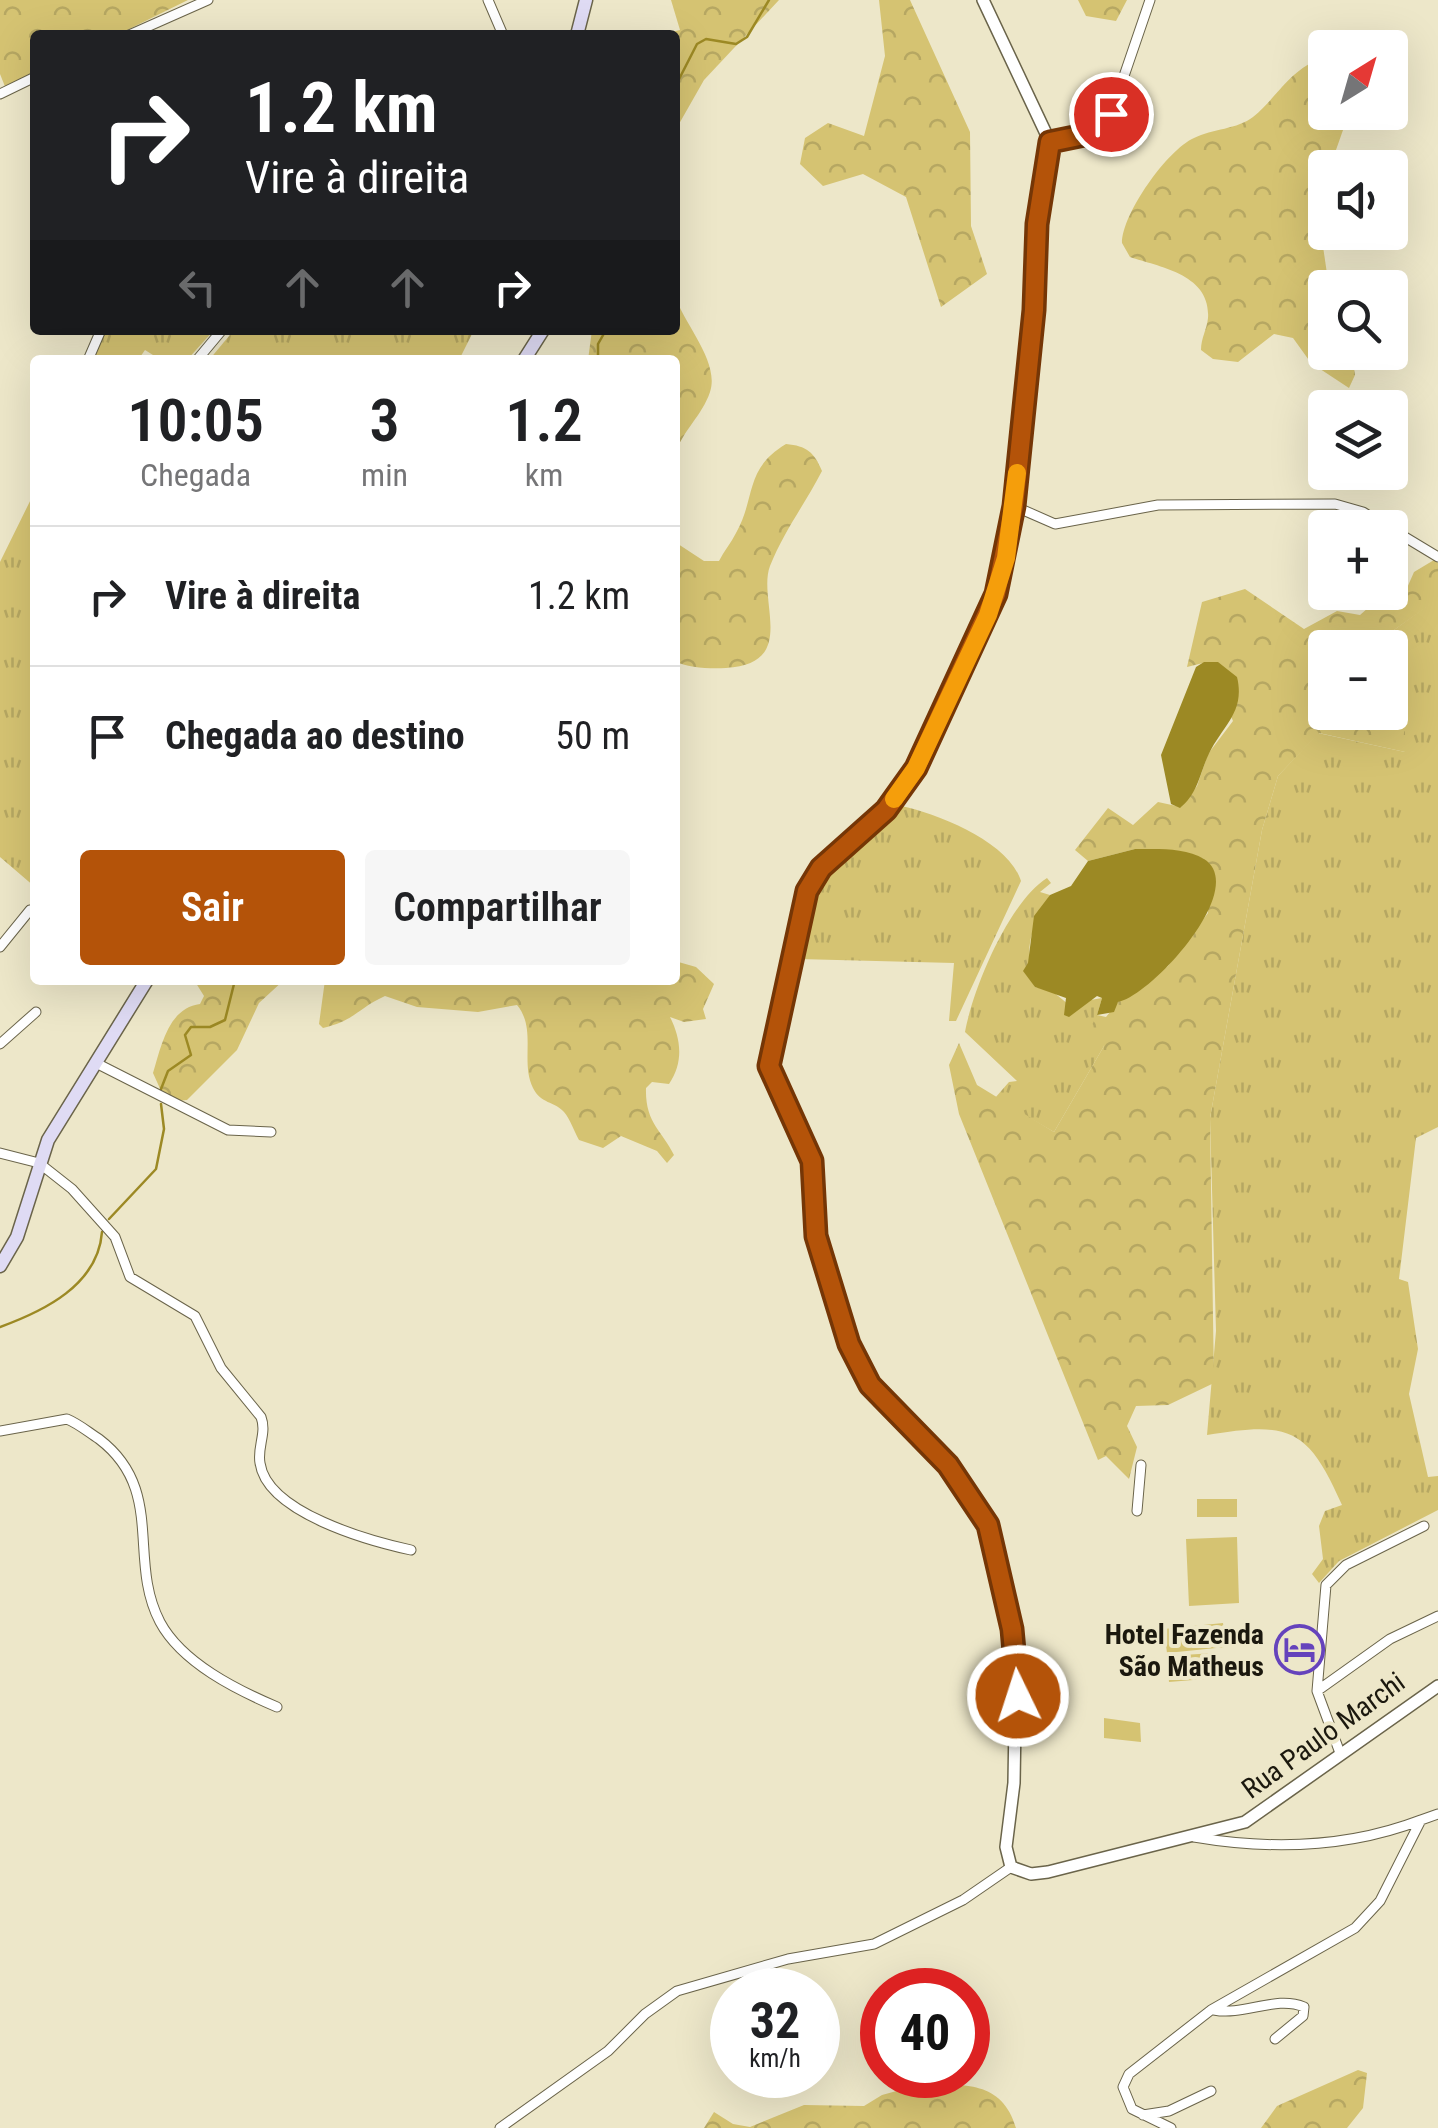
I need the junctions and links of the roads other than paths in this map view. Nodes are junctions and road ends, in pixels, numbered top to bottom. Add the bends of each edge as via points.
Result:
1 (208, 0) edge
2 (488, 0) edge
3 (586, 0) edge
4 (983, 0) edge
5 (1150, 0) edge
6 (150, 30) edge
7 (501, 30) edge
8 (579, 30) edge
9 (30, 79) edge
10 (0, 94) edge
11 (1050, 142) junction
12 (218, 335) edge
13 (201, 355) edge
14 (1014, 506) junction
15 (1356, 510) edge
16 (1408, 539) edge
17 (1438, 557) edge
18 (30, 910) dead end
19 (0, 948) edge
20 (144, 985) edge
21 (36, 1012) dead end
22 (0, 1044) edge
23 (98, 1064) junction
24 (271, 1132) dead end
25 (0, 1153) edge
26 (38, 1163) junction
27 (2, 1260) edge
28 (0, 1431) edge
29 (1141, 1465) dead end
30 (1138, 1511) dead end
31 (1424, 1526) dead end
32 (410, 1550) dead end
33 (1438, 1616) edge
34 (1438, 1686) edge
35 (1318, 1690) junction
36 (277, 1707) dead end
37 (1340, 1753) junction
38 (1438, 1814) edge
39 (1421, 1820) junction
40 (1192, 1836) junction
41 (1011, 1867) junction
42 (1212, 2010) junction
43 (1275, 2039) dead end
44 (1211, 2092) dead end
45 (1140, 2115) junction
46 (500, 2128) edge
47 (1172, 2128) edge

1 - 6 street
2 - 7 street
3 - 8 main road
4 - 11 street
5 - 11 street via 1111,114 1094,133
9 - 10 street
11 - 14 street
12 - 13 street
14 - 15 street via 1055,524 1158,504 1334,504
14 - 41 street via 988,615 916,768 886,810 821,868 807,891 769,1066 812,1161 816,1236 849,1344 890,1410 970,1492 994,1542 1016,1660 1006,1846
16 - 17 street
18 - 19 street
20 - 23 main road
21 - 22 street
23 - 24 street via 228,1130
23 - 26 main road
25 - 26 street
26 - 27 main road via 25,1215
26 - 32 street via 109,1227 130,1278 195,1316 220,1368 261,1417 260,1464 271,1487 330,1526
28 - 36 street via 66,1420 120,1455 140,1504 151,1598 161,1624 212,1673
29 - 30 street
31 - 35 street via 1346,1564 1326,1585
33 - 35 street via 1402,1632
34 - 37 street, Rua Paulo Marchi
35 - 37 street
37 - 40 street, Rua Paulo Marchi via 1264,1811 1222,1831
38 - 39 street
39 - 40 street via 1284,1848
39 - 42 street via 1380,1901 1355,1928
40 - 41 street, Rua Paulo Marchi via 1048,1872
41 - 46 street via 963,1900 874,1944 677,1990 608,2051
42 - 43 street via 1304,2007 1304,2016
42 - 45 street via 1128,2074 1125,2100
44 - 45 street via 1169,2111
45 - 47 street

